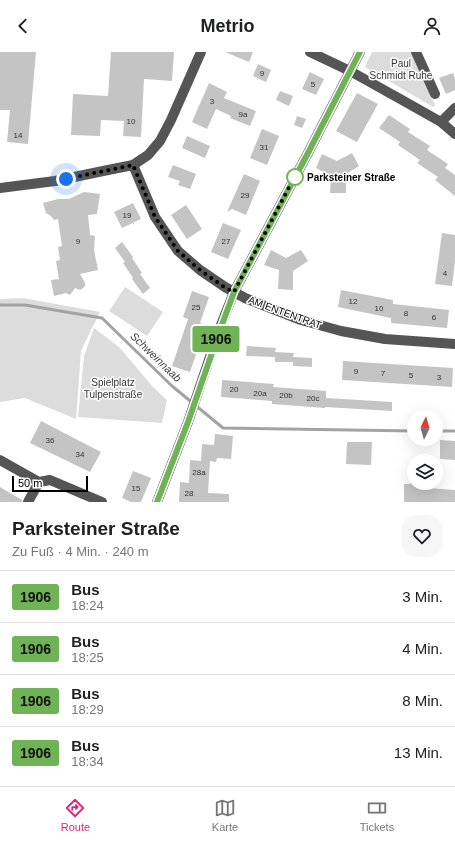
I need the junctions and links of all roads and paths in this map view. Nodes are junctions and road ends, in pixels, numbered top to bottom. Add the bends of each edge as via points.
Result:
1 (201, 52) edge
2 (310, 52) edge
3 (360, 52) edge
4 (416, 52) edge
5 (350, 70) junction
6 (435, 94) dead end
7 (455, 108) edge
8 (441, 122) junction
9 (455, 134) edge
10 (133, 165) junction
11 (0, 188) edge
12 (234, 292) junction
13 (455, 344) edge
14 (0, 460) edge
15 (40, 482) junction
16 (28, 502) edge
17 (102, 502) edge
18 (157, 502) edge

1 - 10 street via 160,141 148,155
2 - 5 street
3 - 5 street
4 - 6 street
5 - 8 street
5 - 12 street
7 - 8 street
8 - 9 street
10 - 11 street via 55,181
10 - 12 street, AM ENTENTRAT via 155,217 178,251 200,270
12 - 13 street, AM ENTENTRAT via 301,320 341,331 385,339
12 - 18 street
14 - 15 street
15 - 16 street
15 - 17 street via 50,480

